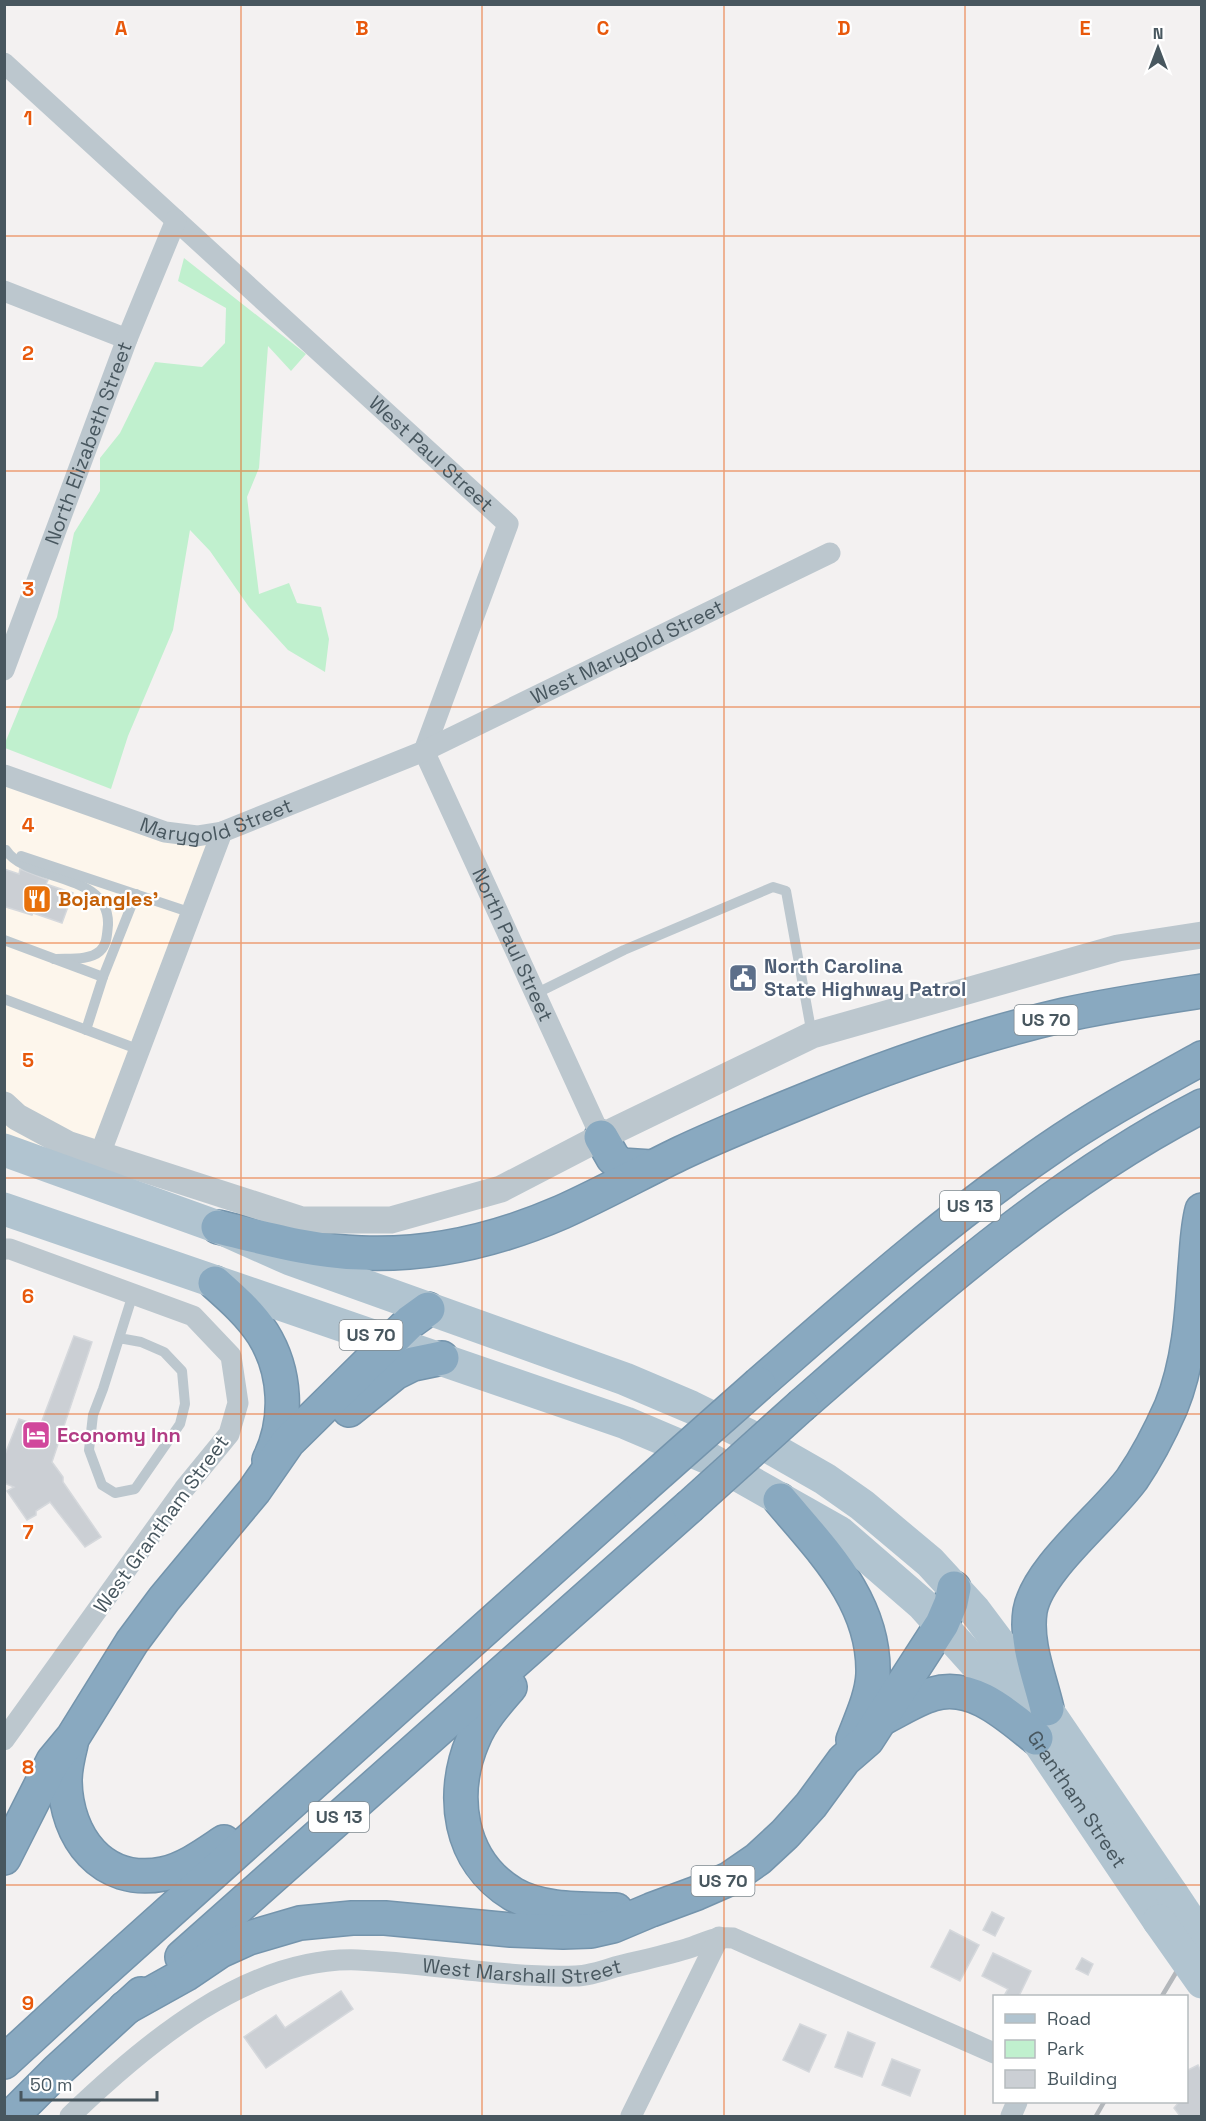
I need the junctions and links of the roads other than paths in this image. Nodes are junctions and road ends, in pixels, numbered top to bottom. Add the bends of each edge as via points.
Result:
1 (4, 63) edge
2 (176, 220) junction
3 (4, 291) edge
4 (127, 339) junction
5 (830, 553) dead end
6 (4, 670) edge
7 (424, 751) junction
8 (4, 775) edge
9 (222, 832) junction
10 (5, 850) edge
11 (136, 894) junction
12 (192, 913) junction
13 (1202, 935) edge
14 (4, 940) edge
15 (54, 959) junction
16 (104, 977) junction
17 (1202, 992) edge
18 (536, 994) junction
19 (4, 999) edge
20 (86, 1030) junction
21 (812, 1035) junction
22 (140, 1050) junction
23 (1202, 1058) edge
24 (4, 1105) edge
25 (1202, 1106) edge
26 (601, 1137) junction
27 (4, 1150) edge
28 (100, 1154) junction
29 (652, 1167) junction
30 (4, 1209) edge
31 (1202, 1210) edge
32 (218, 1227) junction
33 (4, 1249) edge
34 (214, 1282) junction
35 (133, 1294) junction
36 (428, 1309) junction
37 (119, 1338) junction
38 (391, 1341) junction
39 (442, 1358) junction
40 (254, 1491) junction
41 (780, 1500) junction
42 (954, 1588) junction
43 (942, 1624) junction
44 (554, 1626) junction
45 (881, 1719) junction
46 (1041, 1724) junction
47 (73, 1737) junction
48 (4, 1740) edge
49 (844, 1760) junction
50 (278, 1814) junction
51 (4, 1858) edge
52 (1166, 1908) junction
53 (651, 1910) junction
54 (719, 1937) junction
55 (1202, 1939) edge
56 (1202, 1982) edge
57 (125, 2008) junction
58 (993, 2053) edge
59 (4, 2062) edge
60 (12, 2116) edge
61 (70, 2116) edge
62 (631, 2116) edge

1 - 2 street
2 - 4 street, North Elizabeth Street
2 - 7 street, West Paul Street via 508,524
3 - 4 street
4 - 6 street, North Elizabeth Street
5 - 7 street, West Marygold Street
7 - 9 street, Marygold Street
7 - 18 street, North Paul Street
8 - 9 street, Marygold Street via 165,832 197,836
9 - 12 street
10 - 11 lane
10 - 15 lane via 11,858 83,886 102,901 108,912 105,944 99,952 82,958
11 - 12 lane
11 - 16 lane
12 - 22 street
13 - 21 street via 1118,948
14 - 15 lane
15 - 16 lane
16 - 20 lane
17 - 29 highway, US 70 via 1065,1015 979,1037 895,1065
18 - 21 lane via 624,950 773,888 786,891
18 - 26 street, North Paul Street
19 - 20 lane
20 - 22 lane
21 - 26 street
22 - 28 street
23 - 50 highway, US 13, bridge via 1049,1149 917,1247
24 - 28 street via 16,1117 67,1144
25 - 44 highway, US 13, bridge via 1113,1157 935,1289
26 - 28 street via 501,1190 391,1221 302,1221
26 - 29 highway via 621,1166
27 - 32 main road, Grantham Street
29 - 32 highway via 554,1215 449,1247 361,1253 316,1249
30 - 34 main road, US 70
31 - 46 highway via 1186,1356 1171,1407 1132,1479 1043,1579 1034,1596 1029,1629
32 - 36 main road, Grantham Street via 290,1259
33 - 35 street, West Grantham Street
34 - 38 main road, US 70
34 - 40 highway via 262,1333 279,1373 281,1425
35 - 37 lane
35 - 48 street, West Grantham Street via 193,1316 231,1356 238,1403 229,1434 184,1489
36 - 38 highway
36 - 42 main road, Grantham Street via 625,1379 748,1435 862,1505 930,1562
37 - 37 lane via 93,1414 88,1450 102,1485 115,1493 135,1489 180,1424 185,1404 182,1371 164,1352
38 - 39 main road, US 70
38 - 40 highway via 288,1442
39 - 40 highway via 413,1364 381,1382 288,1467
39 - 41 main road, US 70 via 669,1440
40 - 47 highway via 132,1642
41 - 43 main road, Grantham Street via 839,1533
41 - 49 highway via 843,1575 867,1627 873,1675 868,1699
42 - 43 highway
42 - 46 main road, Grantham Street via 990,1630
43 - 45 highway
43 - 46 main road, Grantham Street via 1003,1694
44 - 53 highway via 520,1676 483,1720 474,1739 461,1783 463,1830 482,1868 514,1894 576,1909
44 - 57 highway, US 13
45 - 46 highway via 935,1693 963,1693
45 - 49 highway via 867,1740
46 - 52 main road, Grantham Street
47 - 50 highway via 65,1779 74,1825 99,1861 122,1872 150,1875 175,1871
47 - 51 highway via 53,1761
49 - 53 highway, US 70 via 811,1805 758,1859 729,1879
50 - 59 highway, US 13
52 - 55 main road, Grantham Street, bridge
52 - 56 main road, Grantham Street, bridge
53 - 57 highway via 591,1931 511,1930 385,1918 300,1923 220,1951
54 - 58 street via 733,1938
54 - 61 street, West Marshall Street via 578,1976 356,1960 286,1970 206,2007 172,2029
54 - 62 street
57 - 60 highway, US 13

